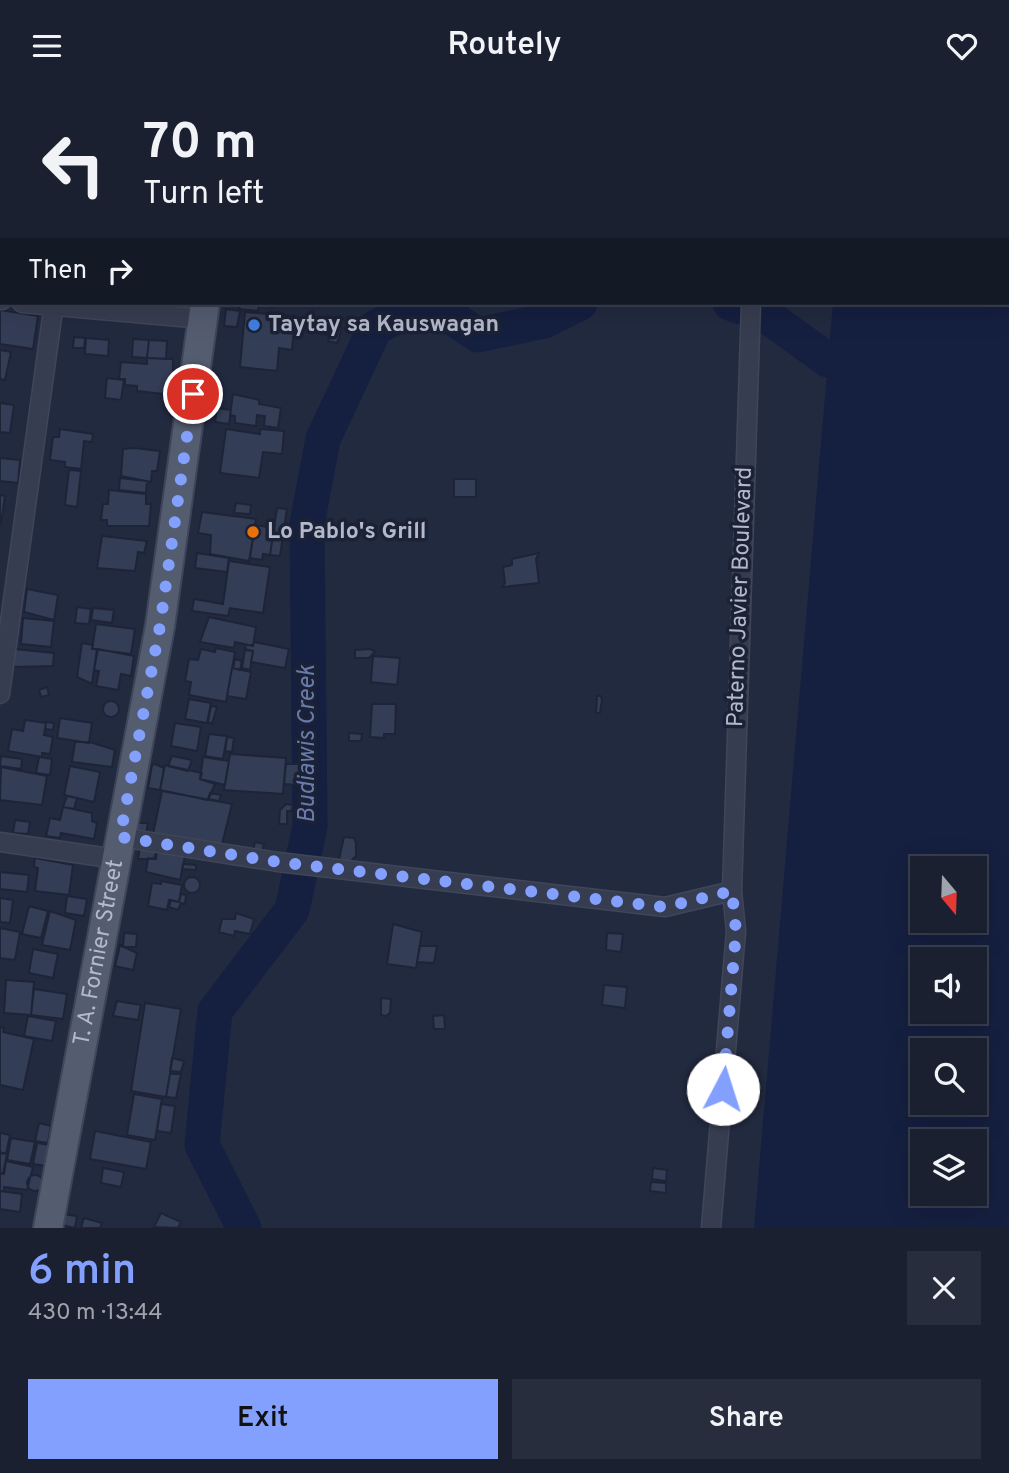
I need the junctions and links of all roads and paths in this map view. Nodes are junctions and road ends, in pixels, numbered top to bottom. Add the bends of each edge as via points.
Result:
1 (53, 305) edge
2 (751, 305) edge
3 (204, 311) edge
4 (0, 694) edge
5 (0, 842) edge
6 (118, 848) junction
7 (732, 891) junction
8 (48, 1228) edge
9 (711, 1228) edge

1 - 3 street
1 - 4 street
2 - 7 street, Paterno Javier Boulevard
3 - 6 main road, T. A. Fornier Street via 160,626
5 - 6 street
6 - 7 street via 327,866 665,907
6 - 8 main road, T. A. Fornier Street
7 - 9 street, Paterno Javier Boulevard via 736,931

